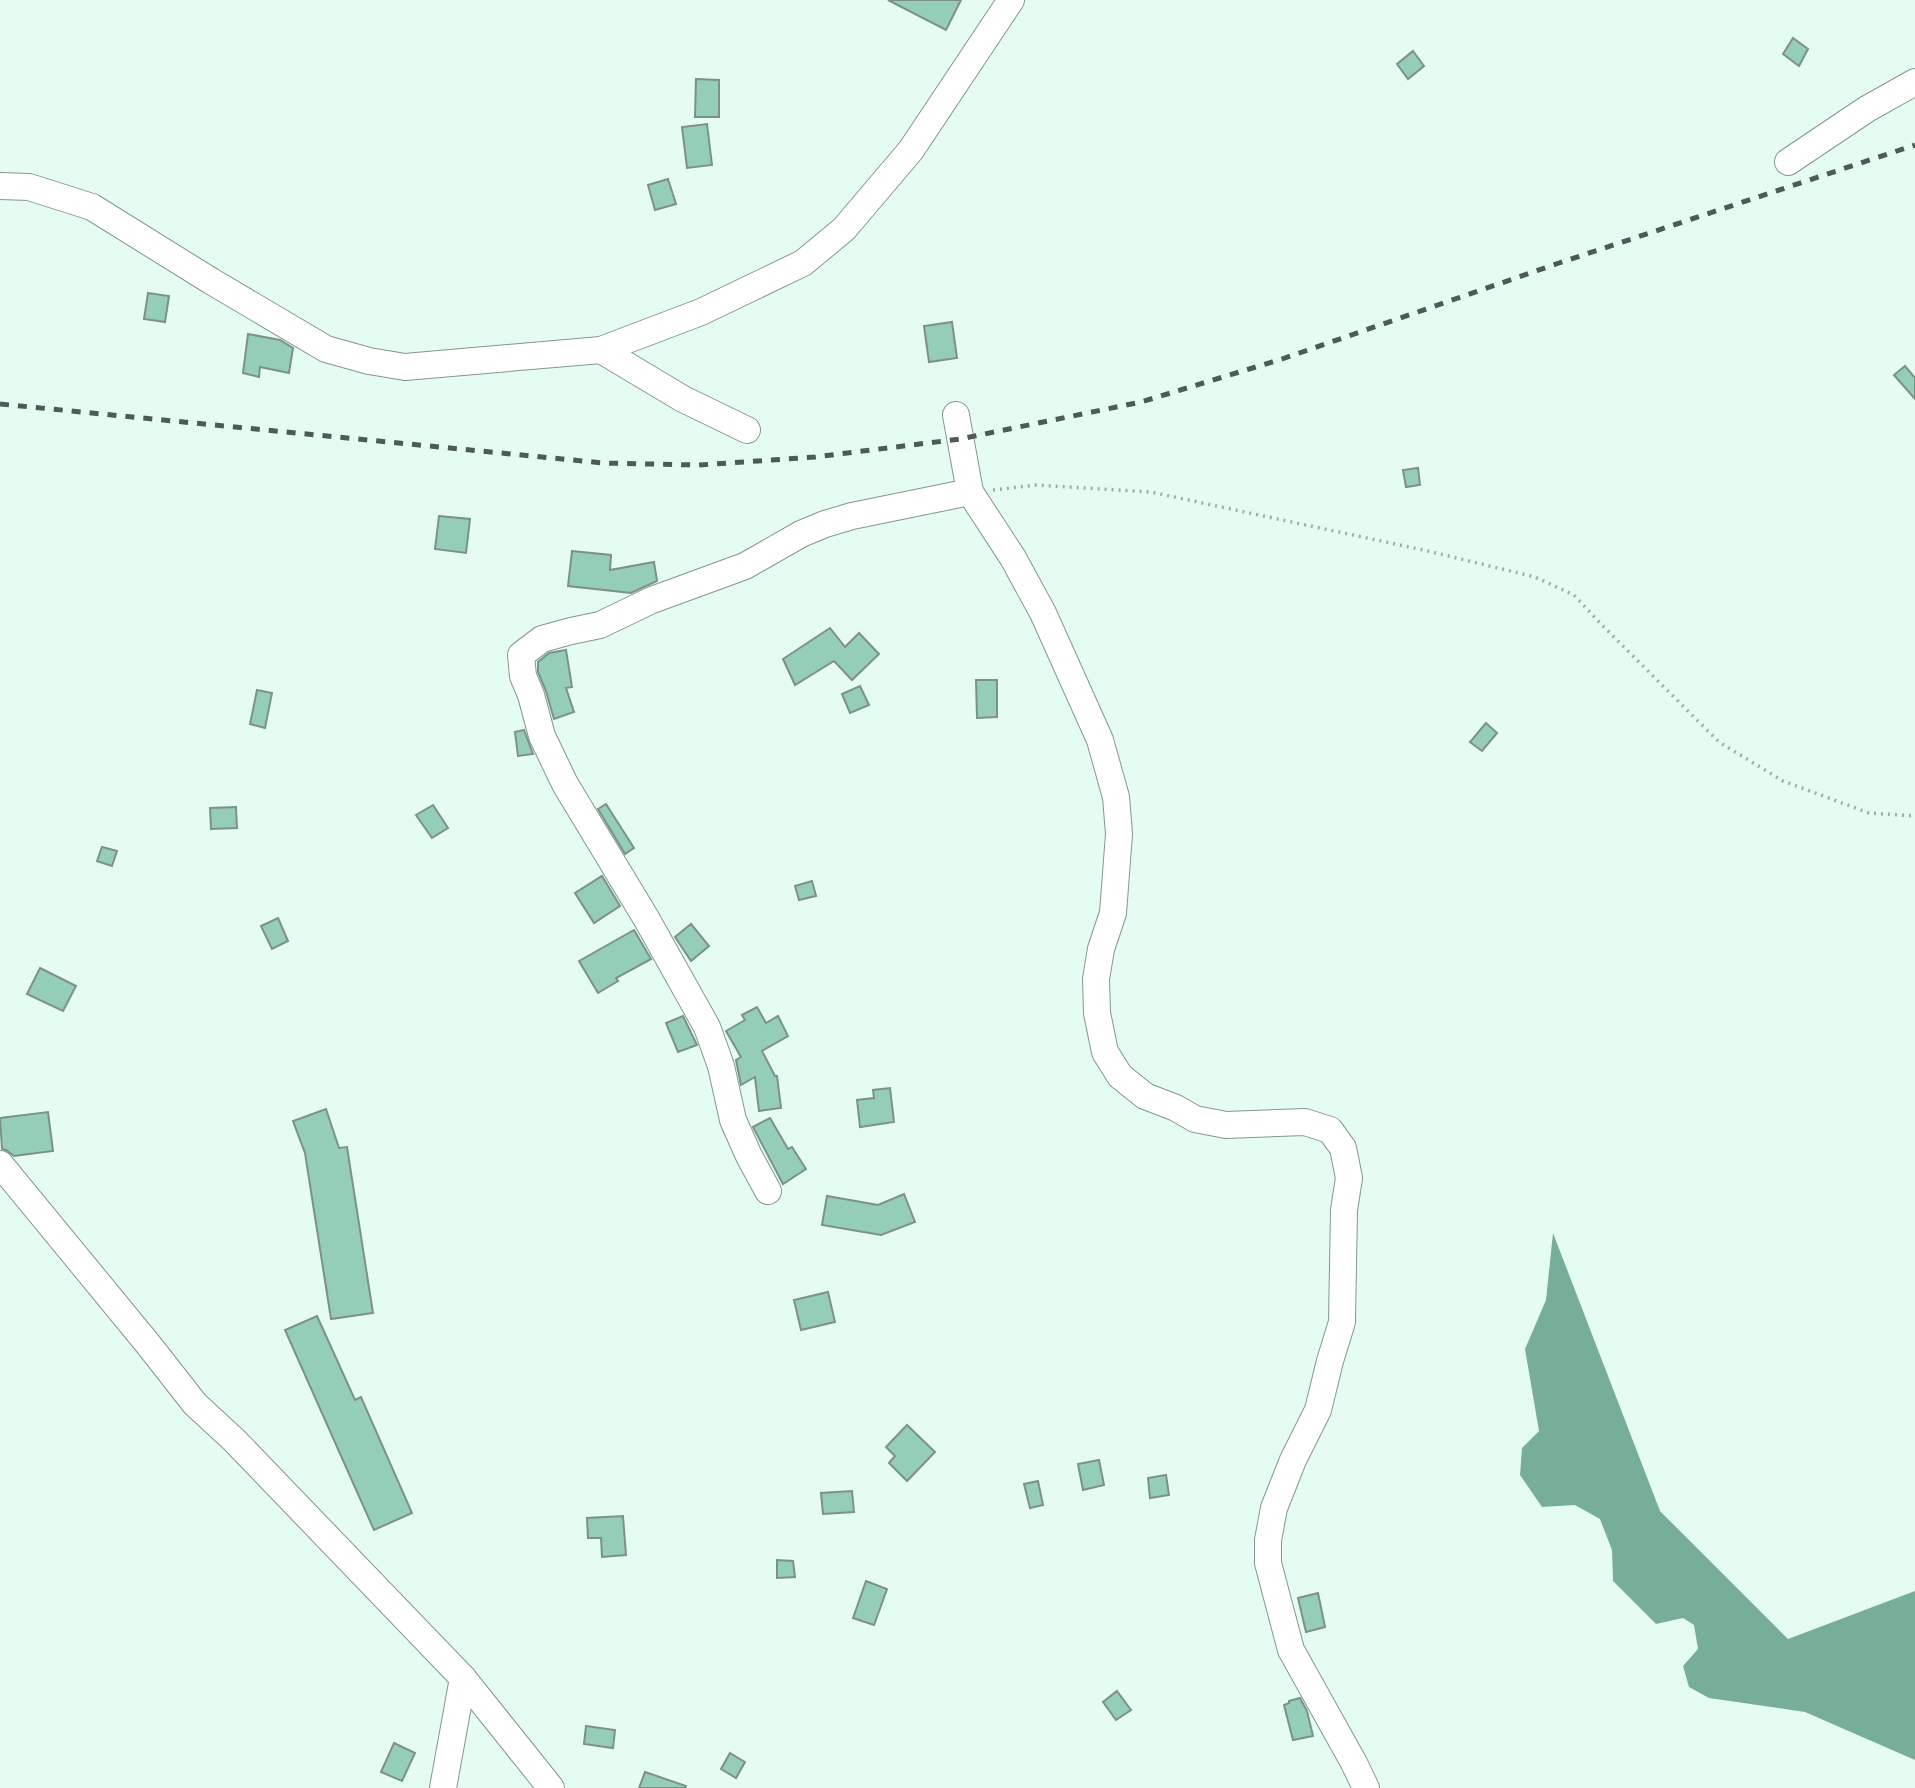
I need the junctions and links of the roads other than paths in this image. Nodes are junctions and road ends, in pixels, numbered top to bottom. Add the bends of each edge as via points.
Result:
1 (1011, 0) edge
2 (1915, 82) edge
3 (1788, 162) dead end
4 (0, 186) edge
5 (601, 349) junction
6 (956, 415) dead end
7 (747, 430) dead end
8 (970, 492) junction
9 (0, 1164) edge
10 (768, 1191) dead end
11 (463, 1678) junction
12 (443, 1788) edge
13 (551, 1788) edge
14 (1366, 1788) edge

1 - 5 street via 911,150 844,229 803,263 701,312
2 - 3 street
4 - 5 street via 29,187 92,207 326,349 358,358 405,367
5 - 7 street via 683,399
6 - 8 street
8 - 10 street via 825,524 745,566 652,600 600,625 542,639 521,655 542,736 565,784 707,1027 733,1120
8 - 14 street via 1043,613 1100,740 1116,797 1119,834 1112,913 1096,979 1105,1052 1119,1076 1145,1096 1195,1119 1226,1125 1306,1122 1330,1130 1343,1148 1349,1178 1342,1322 1318,1410 1274,1508 1268,1563 1292,1650
9 - 11 street via 195,1404
11 - 12 street
11 - 13 street

